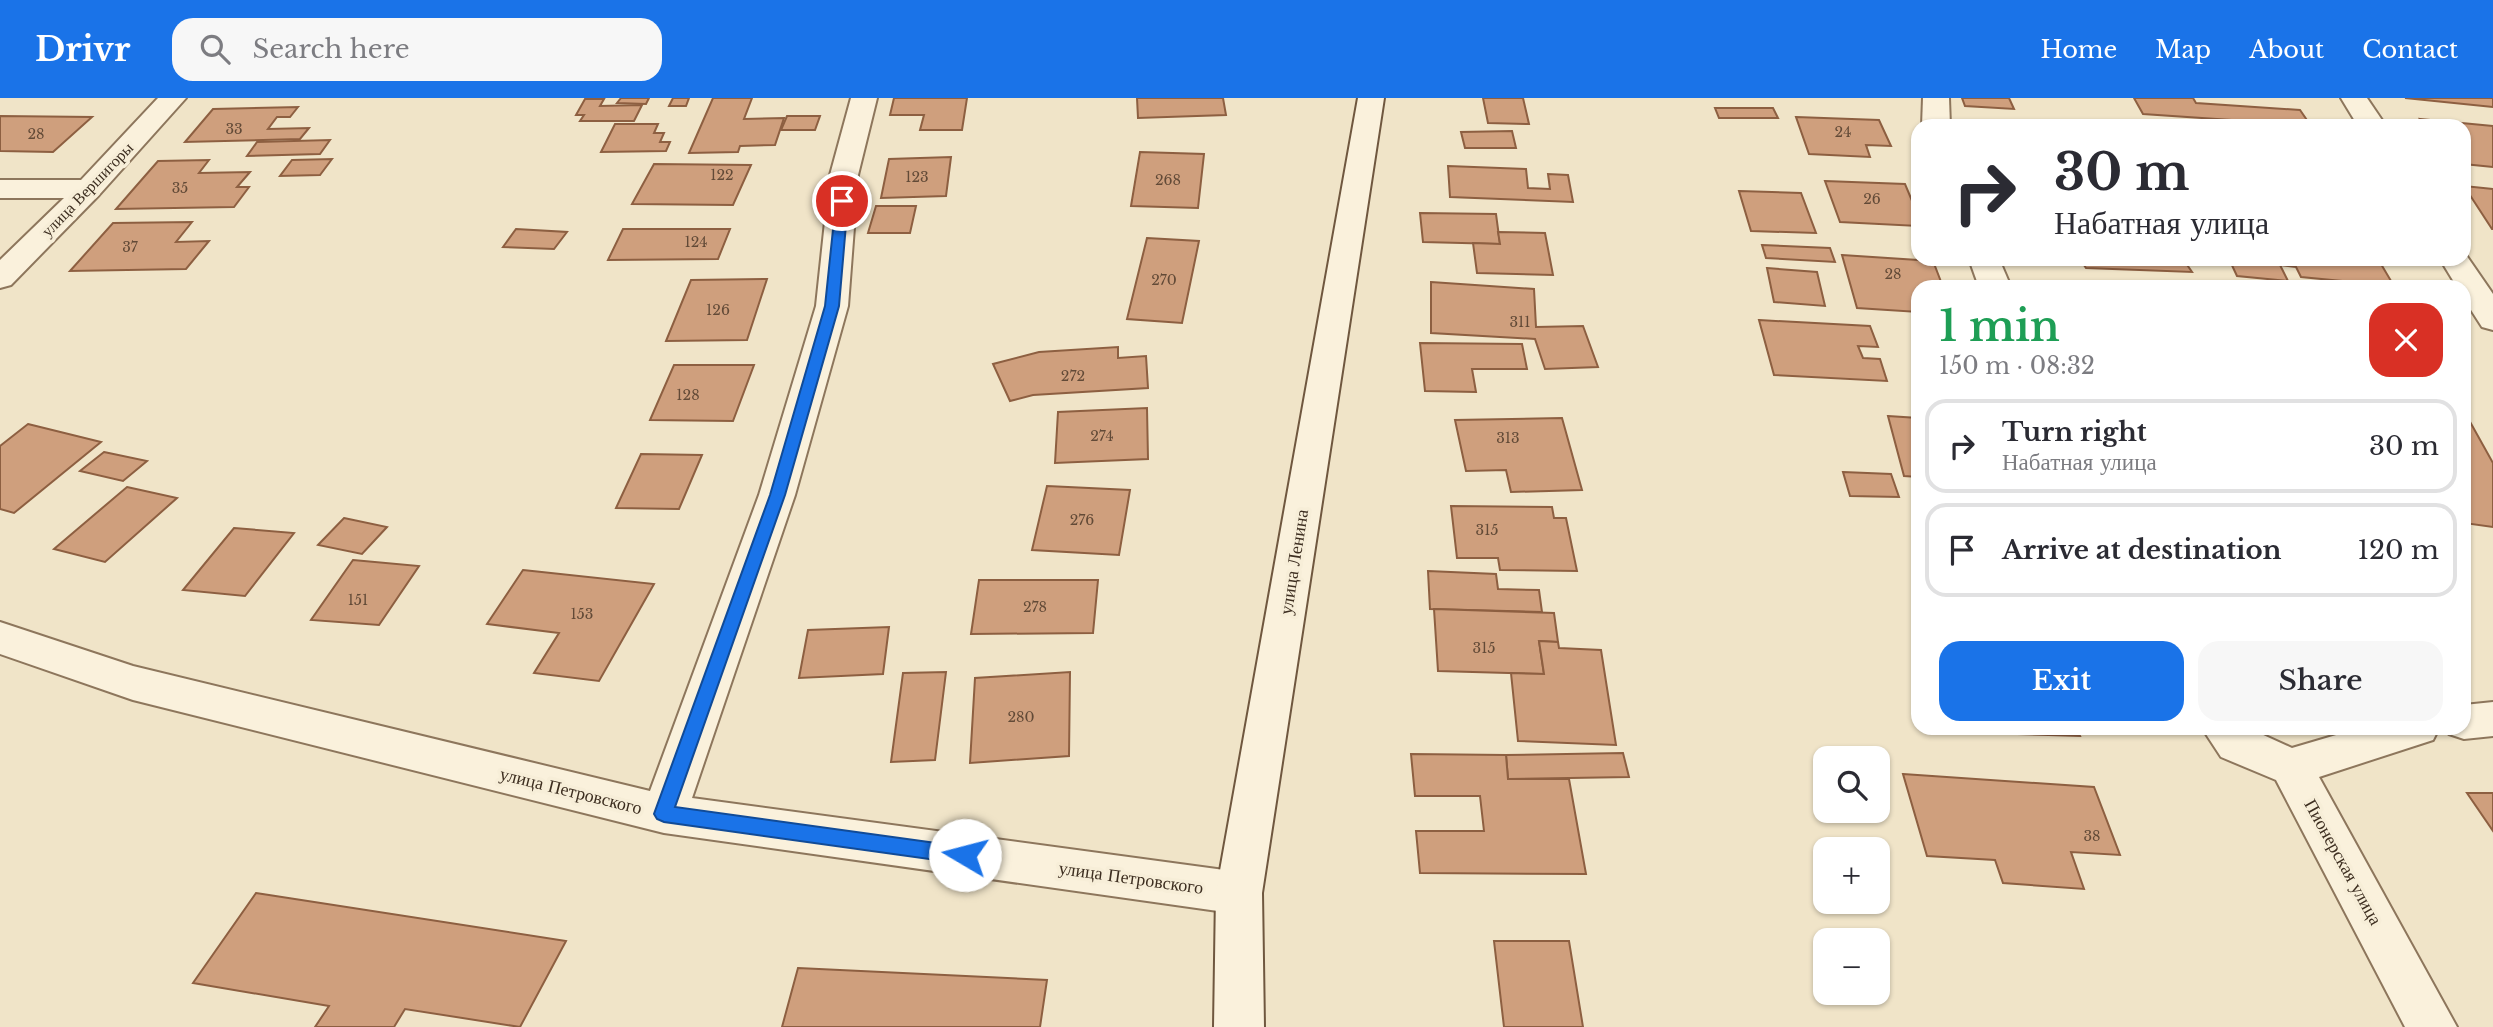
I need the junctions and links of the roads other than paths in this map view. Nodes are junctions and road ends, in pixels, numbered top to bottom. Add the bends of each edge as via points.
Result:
1 (173, 98) edge
2 (864, 98) edge
3 (1371, 98) edge
4 (1936, 98) edge
5 (2354, 98) edge
6 (1936, 119) edge
7 (2368, 119) edge
8 (0, 189) edge
9 (89, 189) junction
10 (0, 278) edge
11 (2471, 285) edge
12 (2493, 320) edge
13 (0, 638) edge
14 (2493, 719) edge
15 (2471, 721) edge
16 (2228, 735) edge
17 (2396, 735) edge
18 (2291, 768) junction
19 (664, 814) junction
20 (1239, 893) junction
21 (1239, 1027) edge
22 (2432, 1027) edge

1 - 9 street, улица Вершигоры
2 - 19 street via 845,175 832,306 778,495
3 - 20 street, улица Ленина
4 - 6 street
5 - 7 street
8 - 9 street
9 - 10 street, улица Вершигоры
11 - 12 street
13 - 19 street, улица Петровского via 133,683
14 - 15 street
16 - 18 street via 2236,744
17 - 18 street
18 - 22 street, Пионерская улица
19 - 20 street, улица Петровского
20 - 21 street, улица Ленина

